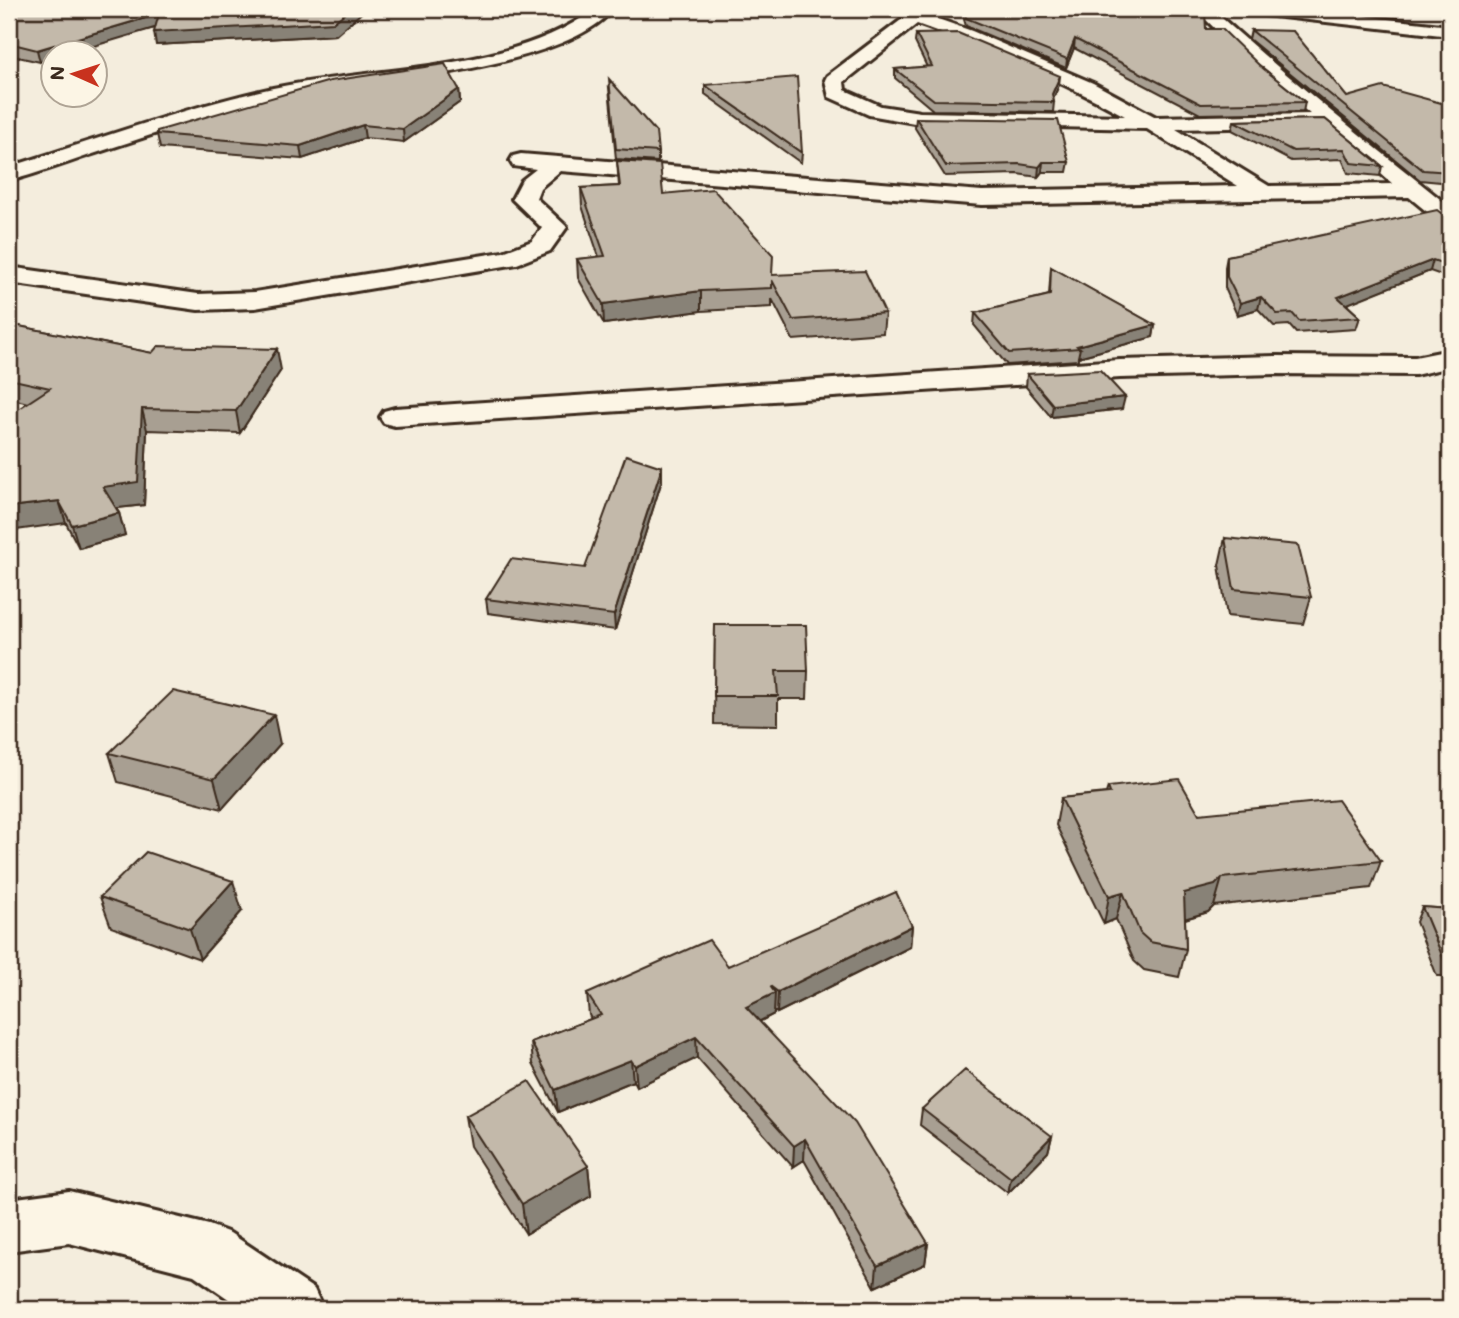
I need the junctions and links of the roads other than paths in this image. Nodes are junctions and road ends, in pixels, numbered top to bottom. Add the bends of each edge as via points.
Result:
1 (605, 9) edge
2 (1203, 9) edge
3 (1256, 9) edge
4 (910, 13) edge
5 (1450, 32) edge
6 (1328, 120) junction
7 (1152, 123) junction
8 (521, 161) dead end
9 (555, 164) junction
10 (9, 174) edge
11 (1418, 190) junction
12 (1263, 192) junction
13 (1450, 219) edge
14 (9, 275) edge
15 (1450, 359) edge
16 (1415, 366) junction
17 (1450, 375) edge
18 (395, 417) dead end
19 (9, 1225) edge
20 (293, 1309) edge

1 - 10 street via 596,19 525,48 416,72 276,94
2 - 6 street
3 - 5 street
4 - 7 street via 1026,59
4 - 7 street via 834,80 836,93 856,106 909,117
6 - 7 street
6 - 11 street
7 - 12 street
8 - 9 street
9 - 12 street via 982,198
9 - 14 street via 527,189 524,199 555,227 541,246 508,259 255,300 198,302
11 - 12 street
11 - 13 street
15 - 16 street
16 - 17 street
16 - 18 street via 1120,369
19 - 20 street via 69,1217 209,1252

